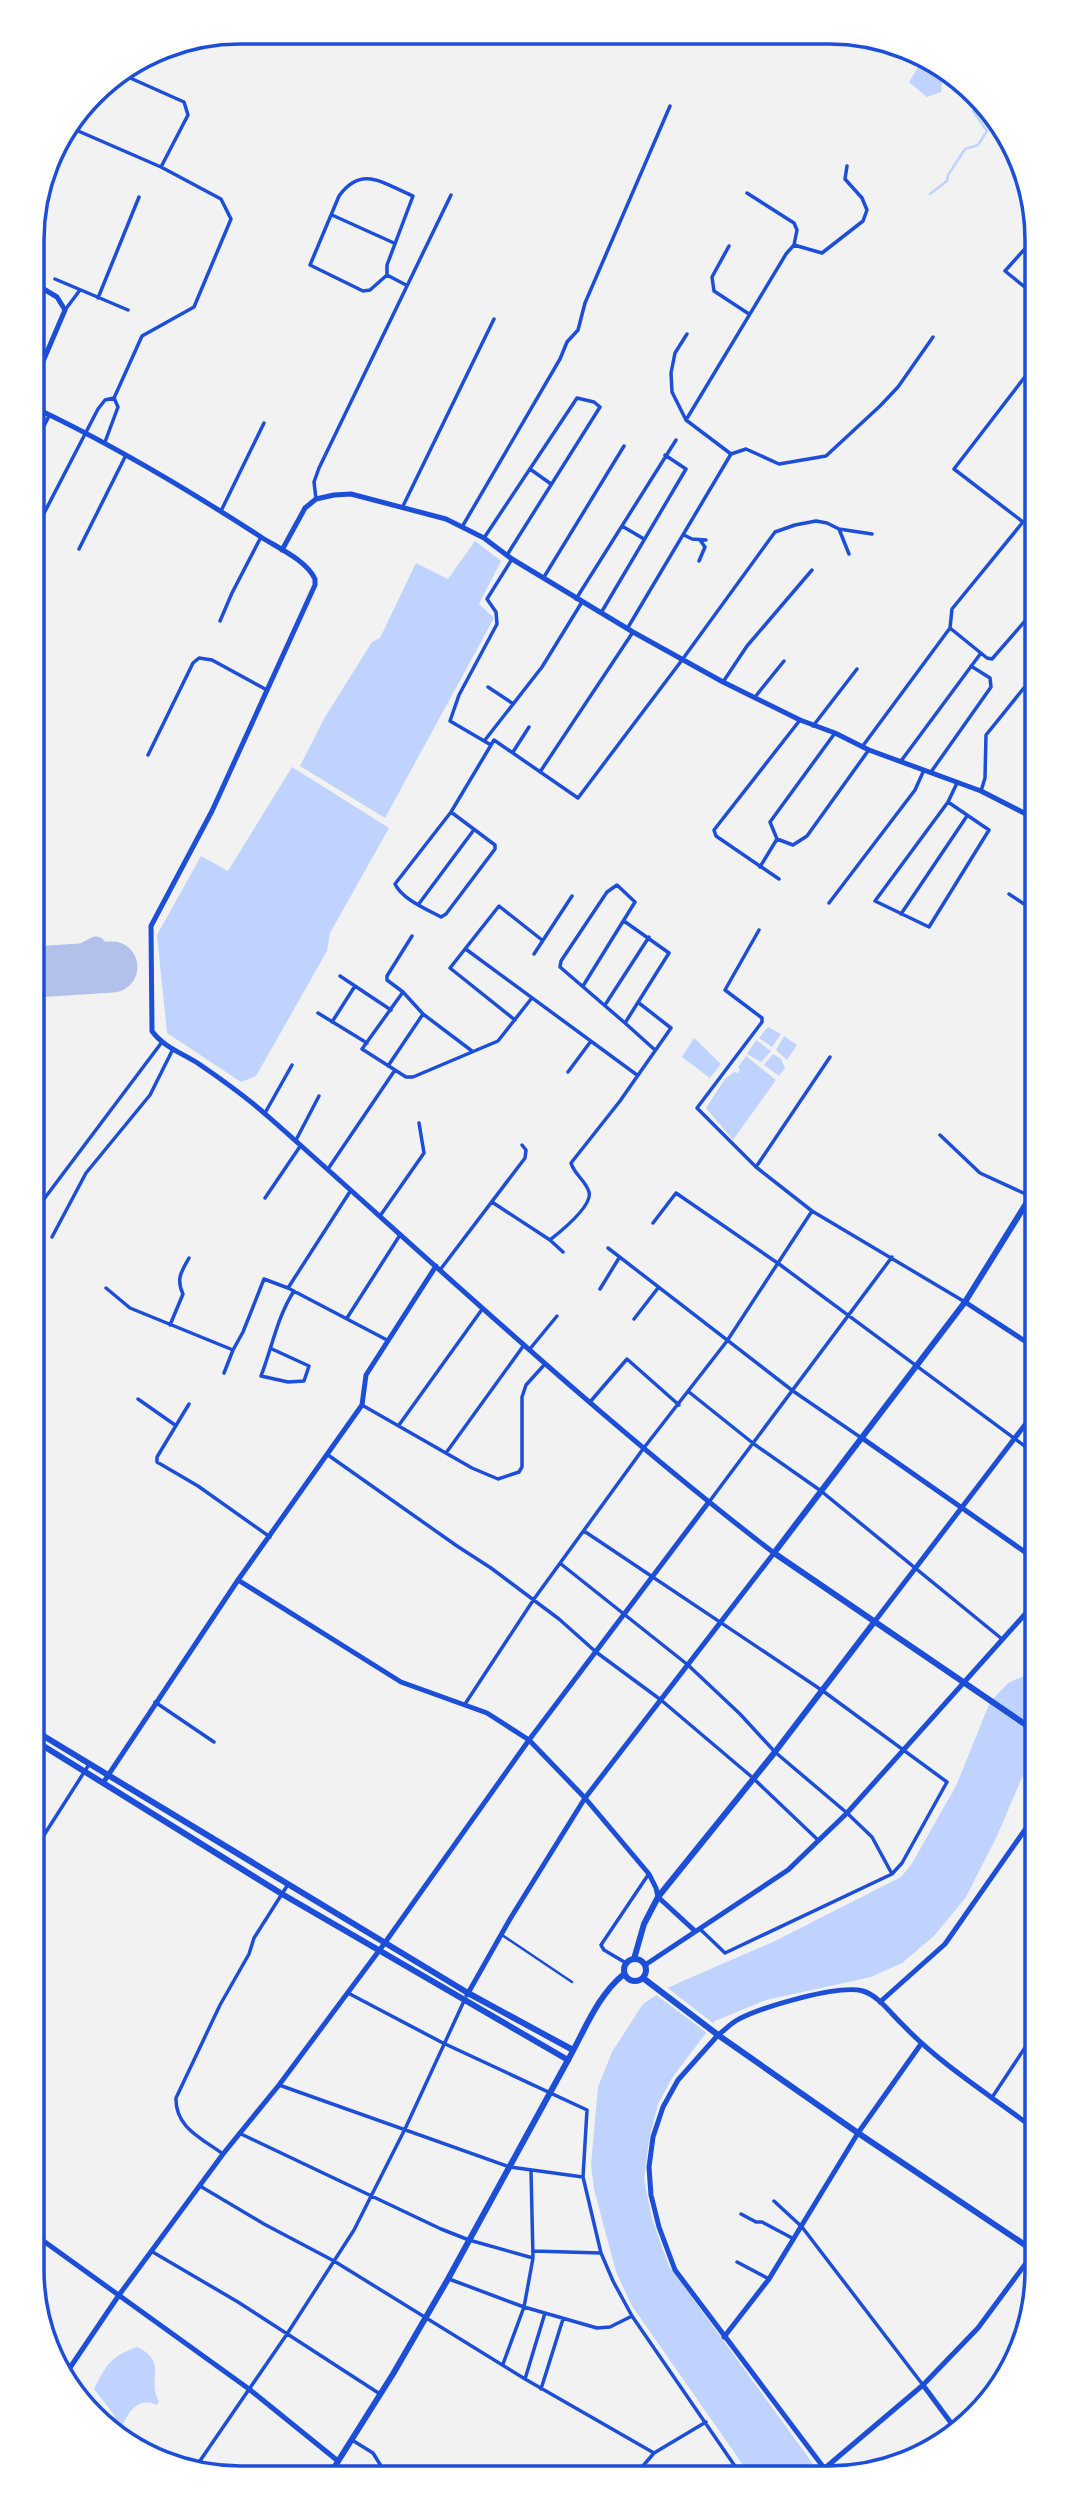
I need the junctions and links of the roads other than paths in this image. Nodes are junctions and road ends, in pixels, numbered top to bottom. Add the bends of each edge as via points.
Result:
1 (130, 78) edge
2 (670, 106) dead end
3 (78, 130) edge
4 (847, 166) dead end
5 (161, 167) junction
6 (747, 193) dead end
7 (451, 195) dead end
8 (139, 197) dead end
9 (332, 215) junction
10 (394, 243) junction
11 (794, 245) junction
12 (729, 246) dead end
13 (1025, 249) edge
14 (387, 275) junction
15 (55, 279) dead end
16 (406, 285) junction
17 (1025, 286) edge
18 (44, 289) edge
19 (80, 290) junction
20 (98, 298) junction
21 (65, 310) junction
22 (128, 310) dead end
23 (749, 314) junction
24 (494, 319) dead end
25 (687, 334) dead end
26 (933, 337) dead end
27 (44, 361) edge
28 (1025, 377) edge
29 (114, 398) junction
30 (44, 412) edge
31 (50, 415) junction
32 (685, 420) junction
33 (264, 423) dead end
34 (44, 427) edge
35 (87, 432) junction
36 (676, 440) dead end
37 (105, 442) junction
38 (624, 446) dead end
39 (731, 454) junction
40 (126, 455) junction
41 (665, 455) junction
42 (529, 469) junction
43 (551, 484) junction
44 (316, 499) junction
45 (403, 506) junction
46 (221, 510) junction
47 (44, 513) edge
48 (622, 526) junction
49 (462, 527) junction
50 (839, 529) junction
51 (872, 534) dead end
52 (684, 535) junction
53 (261, 537) junction
54 (484, 538) junction
55 (644, 539) junction
56 (700, 540) junction
57 (706, 540) dead end
58 (79, 549) dead end
59 (282, 550) junction
60 (849, 554) dead end
61 (509, 557) junction
62 (699, 561) dead end
63 (813, 570) dead end
64 (544, 578) junction
65 (579, 600) junction
66 (601, 613) junction
67 (1025, 620) edge
68 (220, 621) dead end
69 (950, 628) junction
70 (630, 631) junction
71 (981, 653) junction
72 (682, 660) junction
73 (784, 661) dead end
74 (971, 666) junction
75 (857, 669) dead end
76 (723, 682) junction
77 (488, 687) dead end
78 (1025, 687) edge
79 (268, 691) junction
80 (755, 697) junction
81 (513, 704) junction
82 (800, 720) junction
83 (813, 726) junction
84 (529, 727) dead end
85 (835, 733) junction
86 (485, 741) junction
87 (491, 745) junction
88 (862, 747) junction
89 (869, 750) junction
90 (513, 752) junction
91 (148, 755) dead end
92 (901, 761) junction
93 (928, 771) junction
94 (540, 772) junction
95 (957, 783) junction
96 (981, 791) junction
97 (948, 802) junction
98 (451, 812) junction
99 (1025, 813) edge
100 (967, 816) junction
101 (473, 831) junction
102 (777, 839) junction
103 (760, 867) junction
104 (779, 879) dead end
105 (1009, 894) dead end
106 (572, 896) dead end
107 (829, 903) dead end
108 (418, 905) junction
109 (1025, 905) edge
110 (901, 914) junction
111 (624, 921) junction
112 (759, 930) dead end
113 (412, 936) dead end
114 (649, 937) junction
115 (542, 940) junction
116 (467, 949) junction
117 (534, 954) dead end
118 (340, 976) dead end
119 (355, 986) junction
120 (583, 986) junction
121 (404, 992) junction
122 (531, 999) junction
123 (639, 1003) junction
124 (605, 1005) junction
125 (391, 1010) junction
126 (318, 1013) dead end
127 (423, 1014) junction
128 (515, 1020) junction
129 (332, 1022) junction
130 (625, 1023) junction
131 (162, 1041) junction
132 (591, 1041) junction
133 (367, 1043) junction
134 (173, 1049) junction
135 (655, 1050) junction
136 (472, 1051) junction
137 (830, 1057) dead end
138 (292, 1065) dead end
139 (388, 1066) junction
140 (395, 1070) junction
141 (568, 1072) dead end
142 (637, 1075) junction
143 (318, 1096) dead end
144 (265, 1113) junction
145 (419, 1123) dead end
146 (940, 1135) dead end
147 (296, 1140) junction
148 (301, 1145) junction
149 (522, 1145) dead end
150 (757, 1167) junction
151 (328, 1169) junction
152 (351, 1190) junction
153 (1025, 1191) edge
154 (265, 1198) dead end
155 (44, 1199) edge
156 (492, 1202) junction
157 (1025, 1205) edge
158 (812, 1211) junction
159 (380, 1216) junction
160 (653, 1223) dead end
161 (400, 1235) junction
162 (52, 1237) dead end
163 (550, 1240) junction
164 (608, 1248) dead end
165 (563, 1252) dead end
166 (892, 1257) junction
167 (188, 1258) dead end
168 (619, 1258) junction
169 (779, 1264) junction
170 (438, 1268) junction
171 (106, 1288) dead end
172 (288, 1288) junction
173 (658, 1288) junction
174 (600, 1289) dead end
175 (294, 1291) junction
176 (965, 1302) junction
177 (483, 1308) junction
178 (557, 1315) dead end
179 (848, 1316) junction
180 (347, 1318) junction
181 (634, 1319) dead end
182 (170, 1325) junction
183 (387, 1340) junction
184 (727, 1341) junction
185 (1025, 1341) edge
186 (527, 1347) junction
187 (272, 1349) junction
188 (233, 1350) junction
189 (545, 1364) junction
190 (916, 1366) junction
191 (224, 1373) dead end
192 (793, 1391) junction
193 (689, 1392) junction
194 (138, 1399) dead end
195 (189, 1404) dead end
196 (589, 1404) junction
197 (362, 1405) junction
198 (679, 1405) junction
199 (1025, 1424) edge
200 (175, 1425) junction
201 (399, 1425) junction
202 (862, 1438) junction
203 (1015, 1438) junction
204 (754, 1444) junction
205 (1025, 1446) edge
206 (643, 1450) junction
207 (446, 1453) junction
208 (328, 1455) junction
209 (821, 1491) junction
210 (709, 1503) junction
211 (962, 1509) junction
212 (584, 1531) junction
213 (270, 1537) junction
214 (1025, 1548) edge
215 (1023, 1551) joint
216 (774, 1553) junction
217 (560, 1563) junction
218 (916, 1570) junction
219 (654, 1577) junction
220 (238, 1580) junction
221 (534, 1599) junction
222 (624, 1613) junction
223 (1025, 1615) edge
224 (875, 1621) junction
225 (722, 1623) junction
226 (1002, 1639) junction
227 (596, 1651) junction
228 (688, 1665) junction
229 (964, 1682) junction
230 (823, 1691) junction
231 (661, 1700) junction
232 (155, 1702) junction
233 (465, 1704) junction
234 (1025, 1724) edge
235 (44, 1736) edge
236 (529, 1740) junction
237 (214, 1742) dead end
238 (44, 1747) edge
239 (902, 1751) junction
240 (775, 1752) junction
241 (90, 1763) junction
242 (84, 1773) junction
243 (109, 1774) junction
244 (752, 1778) junction
245 (103, 1783) junction
246 (585, 1798) junction
247 (847, 1813) junction
248 (1025, 1830) edge
249 (44, 1835) edge
250 (819, 1841) junction
251 (649, 1874) junction
252 (892, 1874) junction
253 (287, 1886) junction
254 (282, 1894) junction
255 (658, 1897) junction
256 (697, 1929) junction
257 (501, 1934) junction
258 (382, 1947) junction
259 (634, 1959) junction
260 (626, 1963) junction
261 (645, 1965) junction
262 (624, 1974) junction
263 (643, 1978) junction
264 (572, 1982) dead end
265 (348, 1993) junction
266 (467, 1993) junction
267 (464, 2001) junction
268 (880, 2002) junction
269 (718, 2035) junction
270 (443, 2043) junction
271 (921, 2044) junction
272 (1025, 2048) edge
273 (573, 2050) junction
274 (568, 2060) junction
275 (279, 2085) junction
276 (550, 2094) junction
277 (993, 2096) junction
278 (1025, 2121) edge
279 (405, 2129) junction
280 (239, 2133) junction
281 (858, 2133) junction
282 (223, 2154) junction
283 (510, 2167) junction
284 (531, 2171) junction
285 (583, 2178) junction
286 (200, 2186) junction
287 (372, 2196) junction
288 (774, 2201) dead end
289 (741, 2214) dead end
290 (802, 2227) junction
291 (794, 2239) junction
292 (469, 2240) junction
293 (44, 2241) edge
294 (1025, 2245) edge
295 (151, 2251) junction
296 (533, 2251) junction
297 (601, 2253) junction
298 (533, 2258) junction
299 (334, 2261) junction
300 (737, 2262) dead end
301 (1025, 2266) edge
302 (448, 2279) junction
303 (769, 2279) junction
304 (119, 2295) junction
305 (524, 2307) junction
306 (545, 2313) junction
307 (632, 2316) junction
308 (424, 2318) junction
309 (562, 2319) junction
310 (287, 2334) junction
311 (724, 2337) junction
312 (503, 2364) junction
313 (70, 2367) edge
314 (525, 2379) junction
315 (923, 2385) junction
316 (249, 2389) junction
317 (541, 2389) junction
318 (380, 2394) junction
319 (706, 2422) junction
320 (951, 2423) edge
321 (352, 2440) junction
322 (654, 2452) junction
323 (338, 2460) junction
324 (200, 2461) edge
325 (335, 2466) edge
326 (381, 2466) edge
327 (643, 2466) edge
328 (735, 2466) edge
329 (823, 2466) edge
330 (831, 2466) edge

1 - 5 street via 184,102 188,114
2 - 49 street via 585,303 578,330
3 - 5 street
4 - 11 street via 845,179 867,210 863,221 821,253
5 - 29 street via 221,199 231,219 194,307 142,336
6 - 11 street via 794,223
7 - 16 street
8 - 20 street
9 - 10 street
9 - 10 street via 346,186 368,177 413,196
9 - 14 street via 310,265 363,291
10 - 14 street
11 - 23 street
12 - 23 street via 712,277 714,291
13 - 17 street via 1005,271
14 - 16 street
15 - 19 street
16 - 44 street via 319,468 314,482
18 - 21 street via 57,297
19 - 20 street
19 - 21 street
20 - 22 street
21 - 27 street
23 - 32 street
24 - 45 street
25 - 32 street via 675,353 671,373 672,391
26 - 39 street via 898,387 826,456 779,464 746,449
28 - 69 street via 954,469 1023,522 952,608
29 - 35 street via 105,400
29 - 37 street via 118,407
30 - 31 street
31 - 34 street
31 - 35 street
32 - 39 street
33 - 46 street
35 - 37 street
35 - 47 street
36 - 41 street
37 - 40 street
38 - 64 street
39 - 52 street
40 - 46 street
40 - 58 street
41 - 48 street
41 - 55 street via 686,469
42 - 43 street
42 - 43 street via 577,398 594,402 600,407
42 - 54 street
43 - 61 street
44 - 45 street via 351,494
44 - 59 street via 305,508
45 - 49 street
46 - 53 street
48 - 55 street
48 - 65 street
49 - 54 street
50 - 51 street
50 - 60 street
50 - 72 street via 816,521 775,532
52 - 56 street
52 - 70 street
53 - 59 street
53 - 68 street
54 - 61 street
55 - 66 street
56 - 57 street
56 - 62 street via 705,547
59 - 79 street via 309,570 315,585
61 - 64 street
61 - 86 street via 487,598 497,624 450,720
63 - 76 street via 747,646
64 - 65 street
65 - 66 street
65 - 81 street via 542,667
66 - 70 street
67 - 71 street via 992,659
69 - 71 street
69 - 88 street
70 - 72 street
70 - 94 street
71 - 74 street
72 - 76 street
72 - 94 street via 578,798
73 - 80 street
74 - 92 street
74 - 93 street via 990,678 990,687
75 - 83 street
76 - 80 street
77 - 81 street
78 - 96 street via 986,736
79 - 91 street via 212,660 199,659
79 - 131 street via 151,926 151,1022 152,1031
80 - 82 street
81 - 86 street
82 - 83 street
82 - 103 street via 714,831
83 - 85 street
84 - 90 street
85 - 88 street
85 - 102 street via 770,822
86 - 87 street
87 - 90 street via 494,740
87 - 98 street
88 - 89 street
89 - 92 street
89 - 102 street via 807,836 793,845
90 - 94 street
92 - 93 street
93 - 95 street
93 - 107 street
95 - 96 street
95 - 97 street
96 - 99 street
97 - 100 street
97 - 110 street via 875,901
98 - 101 street
98 - 108 street via 395,884
100 - 110 street
100 - 110 street via 989,830 929,927
101 - 108 street
101 - 108 street via 495,845 487,860 446,914 441,917
102 - 103 street
103 - 104 street
105 - 109 street
106 - 115 street
111 - 114 street
111 - 120 street
111 - 120 street via 635,902 615,885 561,961 560,967
112 - 150 street via 725,990 762,1022 696,1108
113 - 121 street via 387,976
114 - 123 street via 669,953
114 - 124 street
115 - 116 street via 499,906
115 - 117 street
116 - 122 street
116 - 128 street via 450,968
118 - 119 street
119 - 125 street
119 - 129 street
120 - 124 street
121 - 125 street
121 - 127 street
122 - 128 street
122 - 132 street
123 - 130 street
123 - 135 street via 671,1028
124 - 130 street
125 - 133 street
126 - 129 street
127 - 136 street
127 - 139 street
128 - 136 street via 498,1041
129 - 133 street
130 - 135 street
131 - 134 street
131 - 155 street
132 - 141 street
132 - 142 street
133 - 139 street via 362,1049
134 - 144 street
134 - 162 street via 150,1095 86,1172
135 - 142 street
136 - 140 street via 413,1077
137 - 150 street
138 - 144 street
139 - 140 street
140 - 151 street
142 - 163 street via 571,1163 589,1198
143 - 147 street
144 - 147 street
145 - 159 street via 424,1153
146 - 153 street via 980,1173
147 - 148 street
148 - 151 street
148 - 154 street
149 - 156 street via 525,1158
150 - 158 street
151 - 152 street
152 - 159 street
152 - 172 street
156 - 163 street
156 - 170 street
157 - 176 main road
158 - 166 street
158 - 169 street
159 - 161 street
160 - 169 street via 676,1193
161 - 170 street
161 - 180 street
163 - 165 street
164 - 168 street
166 - 176 street
166 - 179 street
167 - 182 street via 178,1284 183,1293
168 - 173 street
168 - 174 street
169 - 179 street
169 - 184 street
170 - 177 street
170 - 183 street
171 - 182 street via 130,1307
172 - 175 street
172 - 188 street via 264,1279
173 - 181 street
173 - 184 street
175 - 180 street
175 - 187 street via 278,1323
176 - 185 street
176 - 190 main road
177 - 186 street
177 - 201 street
178 - 186 street
179 - 190 street
179 - 192 street
180 - 183 street
182 - 188 street
183 - 197 street via 366,1375
184 - 192 street
184 - 193 street
186 - 189 street
186 - 207 street
187 - 187 street via 309,1366 304,1381 261,1376
188 - 191 street
189 - 196 street
189 - 207 street via 526,1385 522,1397 519,1472 498,1479
190 - 202 main road
190 - 203 street
192 - 202 street
192 - 204 street
193 - 198 street
193 - 204 street
194 - 200 street
195 - 200 street
196 - 198 street via 627,1359
196 - 206 street
197 - 201 street
197 - 208 street
198 - 206 street
199 - 203 street
200 - 213 street via 157,1462
201 - 207 street
202 - 209 main road
202 - 211 street
203 - 205 street
203 - 211 street
204 - 209 street
204 - 210 street
206 - 210 street
206 - 212 street
208 - 213 street
208 - 221 street
209 - 216 main road
209 - 218 street
210 - 216 street
210 - 219 street
211 - 215 street
211 - 218 street
212 - 217 street
212 - 219 street
213 - 220 street
214 - 215 street
216 - 224 main road
216 - 225 street
217 - 221 street
217 - 222 street
218 - 224 street
218 - 226 street
219 - 222 street
219 - 225 street
220 - 232 street
220 - 233 street via 401,1682
221 - 227 street
221 - 233 street
222 - 227 street
222 - 228 street
223 - 226 street
224 - 229 main road
224 - 230 main road
225 - 228 street
225 - 230 street
226 - 229 street
227 - 231 street
227 - 236 street
228 - 231 street
228 - 240 street
229 - 234 main road
229 - 239 street
230 - 239 street
230 - 240 main road
231 - 244 street
231 - 246 street
232 - 237 street
232 - 243 street
233 - 236 street
235 - 241 main road
236 - 246 street
236 - 258 street
238 - 242 main road
239 - 247 street
239 - 252 street via 947,1782
240 - 244 main road
240 - 247 street
241 - 242 street
241 - 243 main road
242 - 245 main road
242 - 249 street
243 - 245 street
243 - 253 main road
244 - 250 street
244 - 255 main road
245 - 254 main road
246 - 251 street
246 - 257 street
247 - 250 street
247 - 252 street via 872,1837
248 - 268 street via 945,1944
250 - 256 street via 788,1870
251 - 255 street
251 - 260 street via 601,1945
252 - 256 street via 725,1953
253 - 254 street
253 - 258 main road
254 - 258 main road
254 - 282 street via 254,1938 176,2098 176,2112 183,2124
255 - 256 street
255 - 259 main road
256 - 261 street
257 - 264 street
257 - 266 street
258 - 265 street
258 - 266 main road
258 - 267 main road
259 - 260 main road
259 - 261 main road
260 - 262 main road
261 - 263 main road
262 - 263 main road via 632,1981
262 - 273 main road via 601,1999
263 - 269 main road
265 - 270 street
265 - 275 street
266 - 267 street
266 - 273 main road
267 - 270 street
267 - 274 main road
268 - 269 street via 860,1990 830,1991 738,2019
268 - 271 street
269 - 281 main road
269 - 311 street via 678,2080 663,2107 649,2166 659,2227 676,2270
270 - 276 street
270 - 279 street
271 - 277 street
271 - 281 street
272 - 277 street
273 - 274 main road
274 - 276 main road
275 - 279 street
275 - 280 street
276 - 283 main road
276 - 285 street via 587,2110
277 - 278 street
279 - 283 street
279 - 287 street
280 - 282 street
280 - 287 street
281 - 290 street
281 - 294 main road
282 - 286 street
283 - 284 street
283 - 292 main road
284 - 285 street
284 - 296 street
285 - 297 street
286 - 295 street
286 - 299 street
287 - 292 street
287 - 299 street
288 - 290 street
289 - 291 street
290 - 291 street
290 - 315 street
291 - 303 street
292 - 298 street
292 - 302 main road
293 - 304 street
295 - 304 street
295 - 310 street
296 - 297 street
296 - 298 street
297 - 307 street
298 - 305 street
299 - 308 street
299 - 310 street
300 - 303 street
301 - 315 street via 978,2328
302 - 305 street
302 - 308 main road
303 - 311 street
304 - 313 street
304 - 316 street
305 - 306 street
305 - 312 street
306 - 309 street
306 - 314 street
307 - 309 street via 597,2328
307 - 319 street
308 - 312 street
308 - 318 main road
309 - 317 street
310 - 316 street
310 - 318 street
311 - 329 street
312 - 314 street
314 - 317 street
315 - 320 street
315 - 330 street
316 - 323 street
316 - 324 street
317 - 322 street
318 - 321 main road
319 - 322 street
319 - 328 street
321 - 323 main road
321 - 326 street via 373,2453
322 - 327 street
323 - 325 main road

